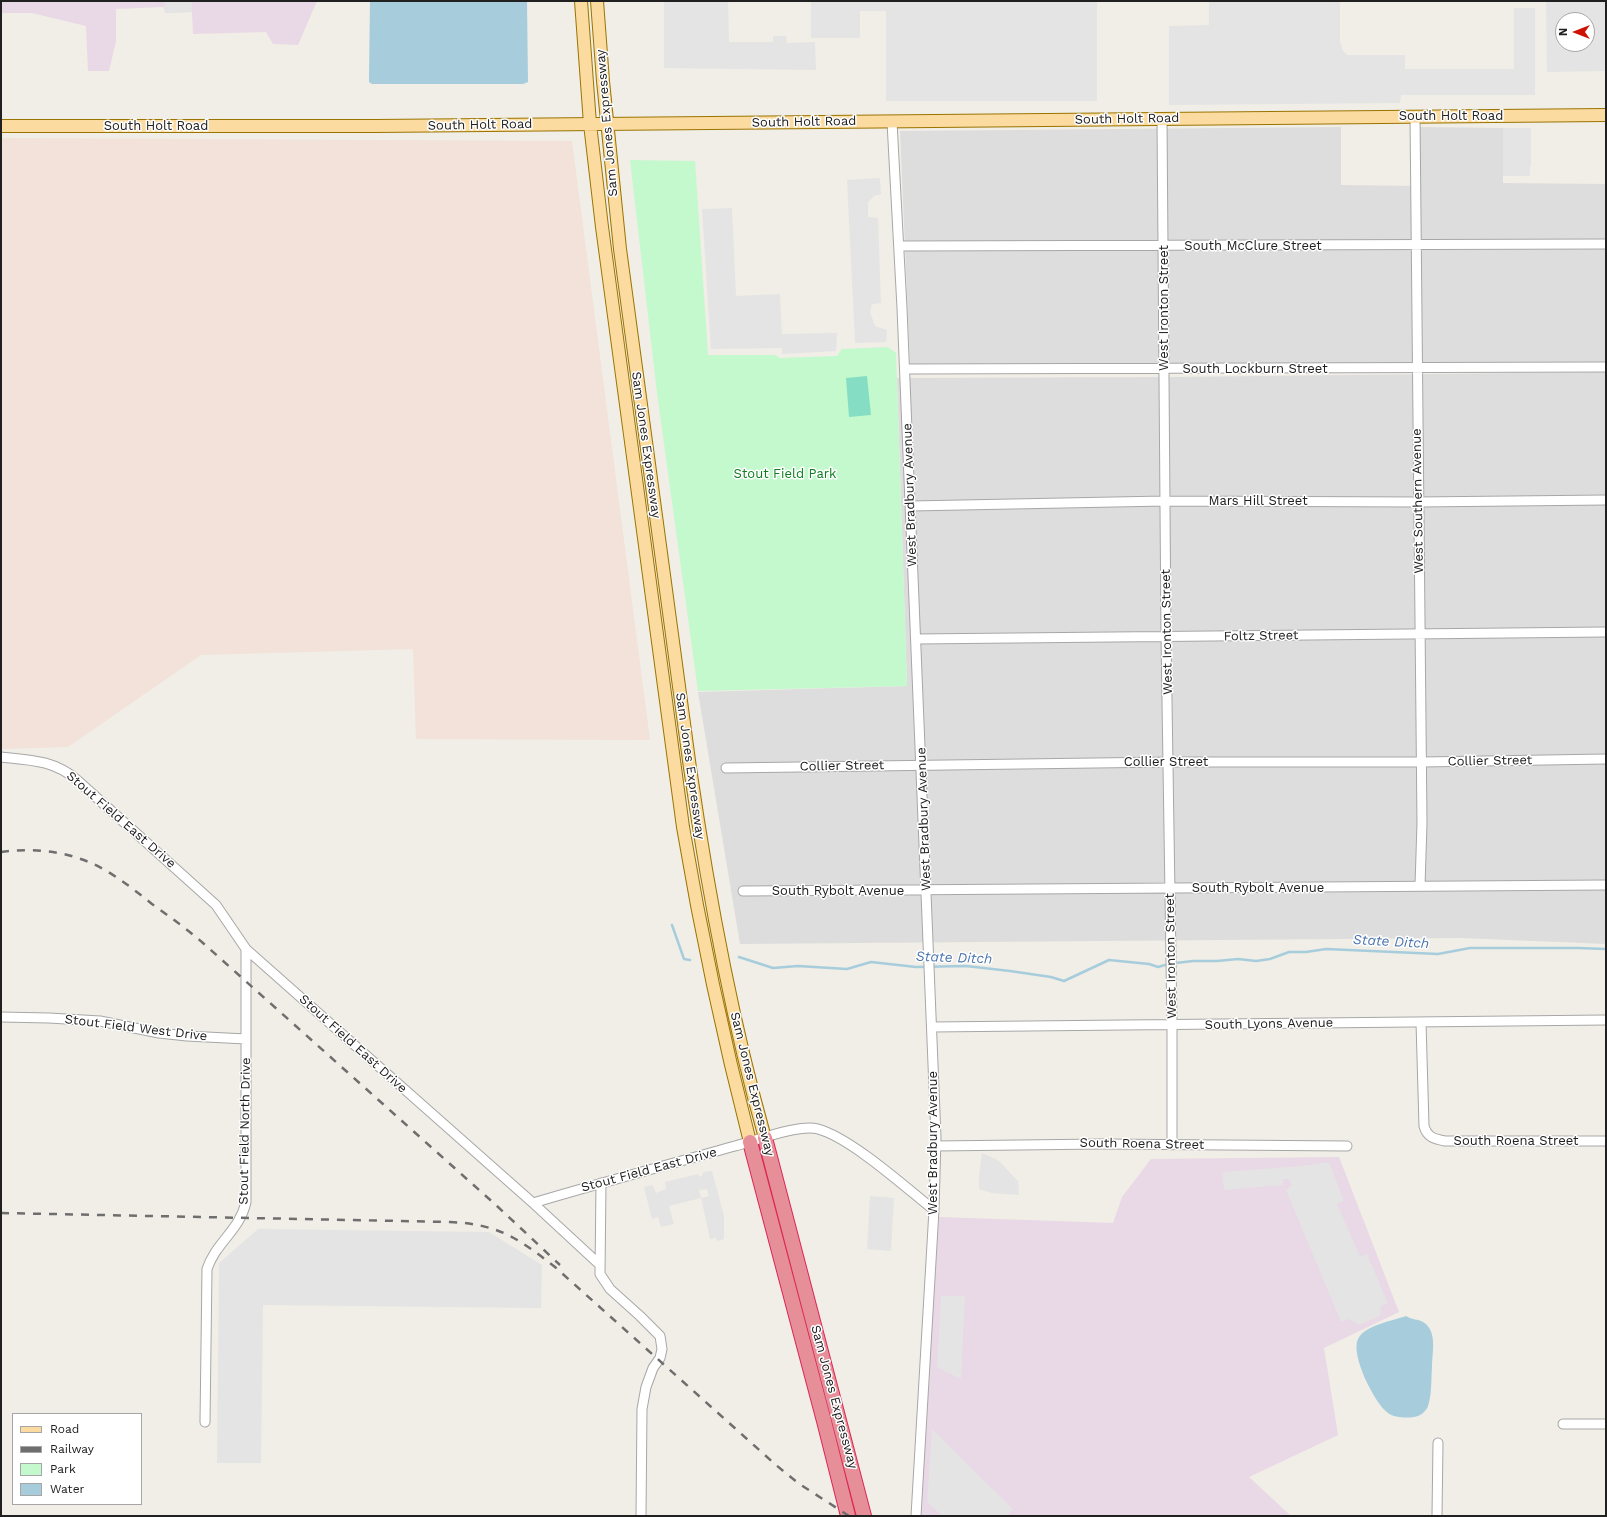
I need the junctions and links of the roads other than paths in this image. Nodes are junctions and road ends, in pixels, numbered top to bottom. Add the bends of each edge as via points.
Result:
1 (581, 1) edge
2 (597, 1) edge
3 (1606, 115) edge
4 (1415, 116) junction
5 (1162, 119) junction
6 (892, 122) junction
7 (590, 124) junction
8 (607, 124) junction
9 (1, 126) edge
10 (1606, 244) edge
11 (1416, 245) junction
12 (899, 246) junction
13 (1163, 246) junction
14 (1606, 367) edge
15 (904, 369) junction
16 (1164, 369) junction
17 (1416, 369) junction
18 (1606, 500) edge
19 (1165, 501) junction
20 (1418, 502) junction
21 (911, 506) junction
22 (1606, 632) edge
23 (1419, 634) junction
24 (1166, 636) junction
25 (916, 639) junction
26 (1, 757) edge
27 (1606, 759) edge
28 (1169, 762) junction
29 (1422, 762) junction
30 (922, 765) junction
31 (726, 768) dead end
32 (1606, 885) edge
33 (1420, 886) junction
34 (1170, 888) junction
35 (927, 890) junction
36 (743, 891) dead end
37 (246, 949) junction
38 (1, 1017) edge
39 (1606, 1020) edge
40 (1420, 1022) junction
41 (1172, 1025) junction
42 (932, 1027) junction
43 (246, 1039) junction
44 (765, 1138) junction
45 (1606, 1140) edge
46 (750, 1142) junction
47 (1172, 1145) junction
48 (936, 1146) junction
49 (1347, 1146) dead end
50 (601, 1183) junction
51 (533, 1203) junction
52 (934, 1210) junction
53 (599, 1264) junction
54 (205, 1422) dead end
55 (1563, 1424) dead end
56 (1606, 1424) edge
57 (1438, 1443) dead end
58 (641, 1516) edge
59 (848, 1516) edge
60 (864, 1516) edge
61 (916, 1516) edge
62 (1437, 1516) edge

1 - 7 main road, Sam Jones Expressway
2 - 8 main road, Sam Jones Expressway
3 - 4 main road, South Holt Road
4 - 5 main road, South Holt Road
4 - 11 street, West Southern Avenue
5 - 6 main road, South Holt Road
5 - 13 street, West Ironton Street
6 - 8 main road, South Holt Road
6 - 12 street, West Bradbury Avenue
7 - 8 main road, South Holt Road
7 - 9 main road, South Holt Road
7 - 46 main road, Sam Jones Expressway via 610,294 683,827 712,986
8 - 44 main road, Sam Jones Expressway via 620,249 699,831 733,1009
10 - 11 street, South McClure Street
11 - 13 street, South McClure Street
11 - 17 street, West Southern Avenue
12 - 13 street, South McClure Street
12 - 15 street, West Bradbury Avenue
13 - 16 street, West Ironton Street
14 - 17 street, South Lockburn Street
15 - 16 street, South Lockburn Street
15 - 21 street, West Bradbury Avenue
16 - 17 street, South Lockburn Street
16 - 19 street, West Ironton Street
17 - 20 street, West Southern Avenue
18 - 20 street, Mars Hill Street
19 - 20 street, Mars Hill Street
19 - 21 street, Mars Hill Street
19 - 24 street, West Ironton Street
20 - 23 street, West Southern Avenue
21 - 25 street, West Bradbury Avenue
22 - 23 street, Foltz Street
23 - 24 street, Foltz Street
23 - 29 street, West Southern Avenue
24 - 25 street, Foltz Street
24 - 28 street, West Ironton Street
25 - 30 street, West Bradbury Avenue
26 - 37 street, Stout Field East Drive via 51,764 74,777 216,905
27 - 29 street, Collier Street
28 - 29 street, Collier Street
28 - 30 street, Collier Street
28 - 34 street, West Ironton Street
29 - 33 street, West Southern Avenue
30 - 31 street, Collier Street
30 - 35 street, West Bradbury Avenue
32 - 33 street, South Rybolt Avenue
33 - 34 street, South Rybolt Avenue
34 - 35 street, South Rybolt Avenue
34 - 41 street, West Ironton Street
35 - 36 street, South Rybolt Avenue
35 - 42 street, West Bradbury Avenue
37 - 43 street, Stout Field North Drive
37 - 51 street, Stout Field East Drive
38 - 43 street, Stout Field West Drive via 100,1021 160,1033
39 - 40 street, South Lyons Avenue
40 - 41 street, South Lyons Avenue
40 - 45 street, South Roena Street via 1423,1116 1428,1135 1444,1140
41 - 42 street, South Lyons Avenue
41 - 47 street, West Ironton Street
42 - 48 street, West Bradbury Avenue
43 - 54 street, Stout Field North Drive via 246,1202 241,1217 210,1258 207,1269
44 - 46 street, Stout Field East Drive
44 - 52 street, Stout Field East Drive via 804,1128 823,1131 861,1153
44 - 60 highway, Sam Jones Expressway
46 - 50 street, Stout Field East Drive
46 - 59 highway, Sam Jones Expressway
47 - 48 street, South Roena Street
47 - 49 street, South Roena Street
48 - 52 street, West Bradbury Avenue
50 - 51 street, Stout Field East Drive
50 - 53 street
51 - 53 street
52 - 61 street, West Bradbury Avenue
53 - 58 street via 600,1274 607,1285 660,1336 662,1349 646,1387 642,1409
55 - 56 street
57 - 62 street

